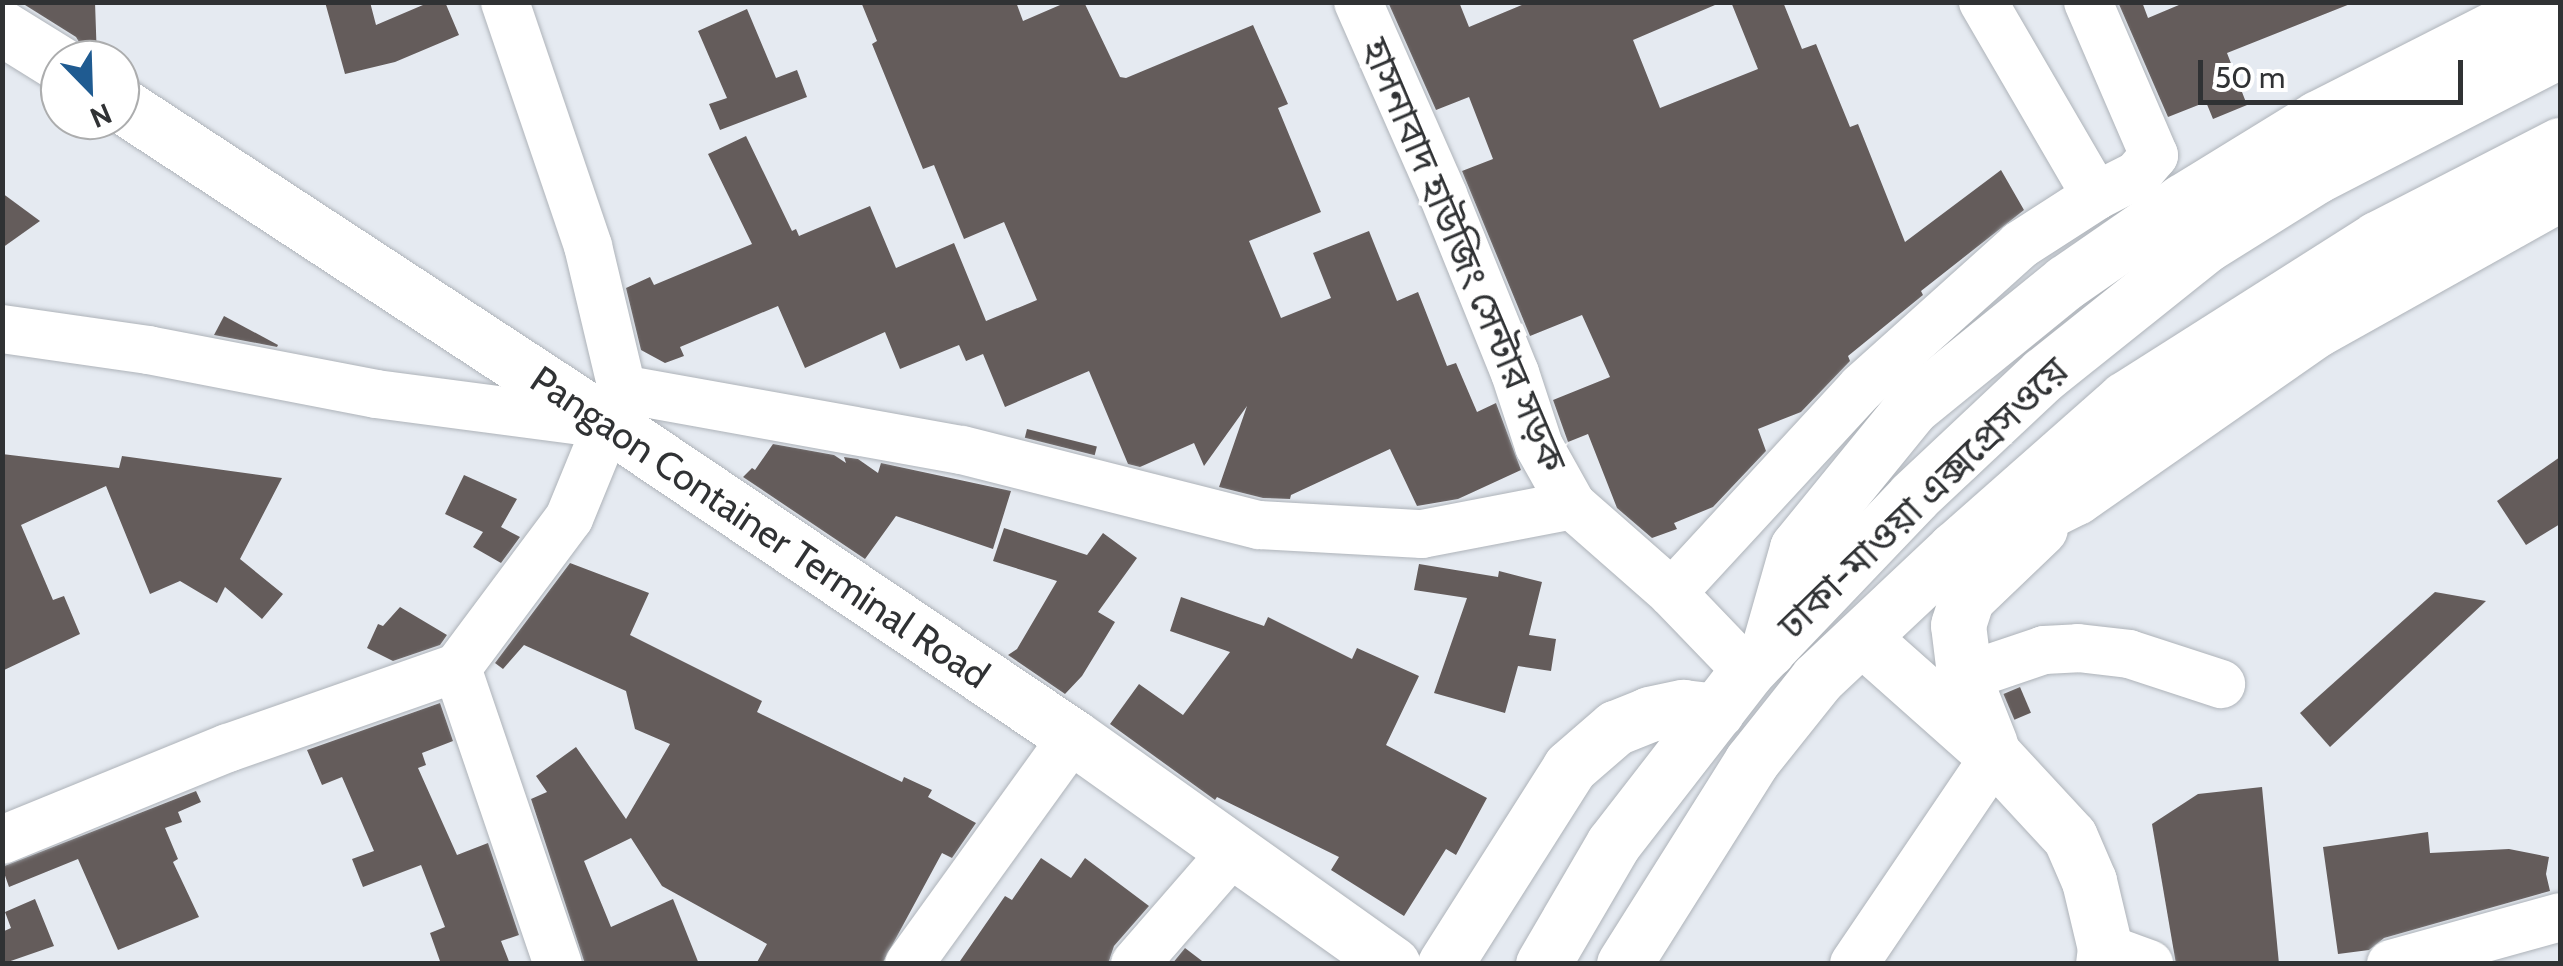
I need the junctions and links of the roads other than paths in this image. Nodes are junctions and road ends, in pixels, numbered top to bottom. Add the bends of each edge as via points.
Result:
1 (505, 2) edge
2 (1358, 2) edge
3 (1983, 2) edge
4 (2088, 2) edge
5 (2547, 2) edge
6 (2, 28) edge
7 (2560, 50) edge
8 (40, 52) edge
9 (140, 116) edge
10 (2560, 145) edge
11 (2560, 193) edge
12 (2096, 196) junction
13 (2, 328) edge
14 (616, 407) junction
15 (2076, 496) junction
16 (1572, 505) junction
17 (1955, 549) junction
18 (1672, 593) junction
19 (1862, 638) junction
20 (457, 668) junction
21 (1744, 677) junction
22 (2221, 684) dead end
23 (1948, 690) junction
24 (1072, 737) junction
25 (1995, 756) junction
26 (2, 840) edge
27 (1235, 849) junction
28 (2560, 917) edge
29 (2119, 958) edge
30 (558, 964) edge
31 (909, 964) edge
32 (1136, 964) edge
33 (1392, 964) edge
34 (1445, 964) edge
35 (1542, 964) edge
36 (1624, 964) edge
37 (1854, 964) edge
38 (2391, 964) edge

1 - 14 street via 588,246
2 - 16 street, হাসনাবাদ হাউজিং সেন্টার সড়ক via 1444,195 1539,446
3 - 12 street
4 - 12 street via 2154,155 2137,174
5 - 21 main road via 2318,118 2183,201 2066,282 1912,407 1797,548
6 - 8 main road
7 - 21 main road, ঢাকা-মাওয়া এক্সপ্রেসওয়ে via 2316,176 2206,244 2044,374 1914,496
9 - 14 main road, Pangaon Container Terminal Road
10 - 17 main road, ঢাকা-মাওয়া এক্সপ্রেসওয়ে via 2377,240 2124,399
11 - 15 main road via 2318,329
12 - 18 street via 2020,245 1862,388
13 - 14 street via 376,394
14 - 16 street via 962,450 1259,525 1422,534
14 - 20 street via 568,518
14 - 24 main road, Pangaon Container Terminal Road
15 - 17 main road via 2000,536
15 - 23 main road via 1967,598
16 - 18 street, হাসনাবাদ হাউজিং সেন্টার সড়ক
17 - 19 main road, ঢাকা-মাওয়া এক্সপ্রেসওয়ে
18 - 21 street, হাসনাবাদ হাউজিং সেন্টার সড়ক
19 - 23 main road
19 - 36 main road, ঢাকা-মাওয়া এক্সপ্রেসওয়ে via 1817,679 1750,762
20 - 26 street via 228,748
20 - 30 street
21 - 34 main road via 1683,708 1615,728 1570,767
21 - 35 main road, ঢাকা-মাওয়া এক্সপ্রেসওয়ে via 1613,844
22 - 23 street via 2129,654 2078,648 2044,650
23 - 25 main road
24 - 27 main road, Pangaon Container Terminal Road
24 - 31 street
25 - 29 main road via 2070,837
25 - 37 street
27 - 32 street
27 - 33 main road, Pangaon Container Terminal Road
28 - 38 street

